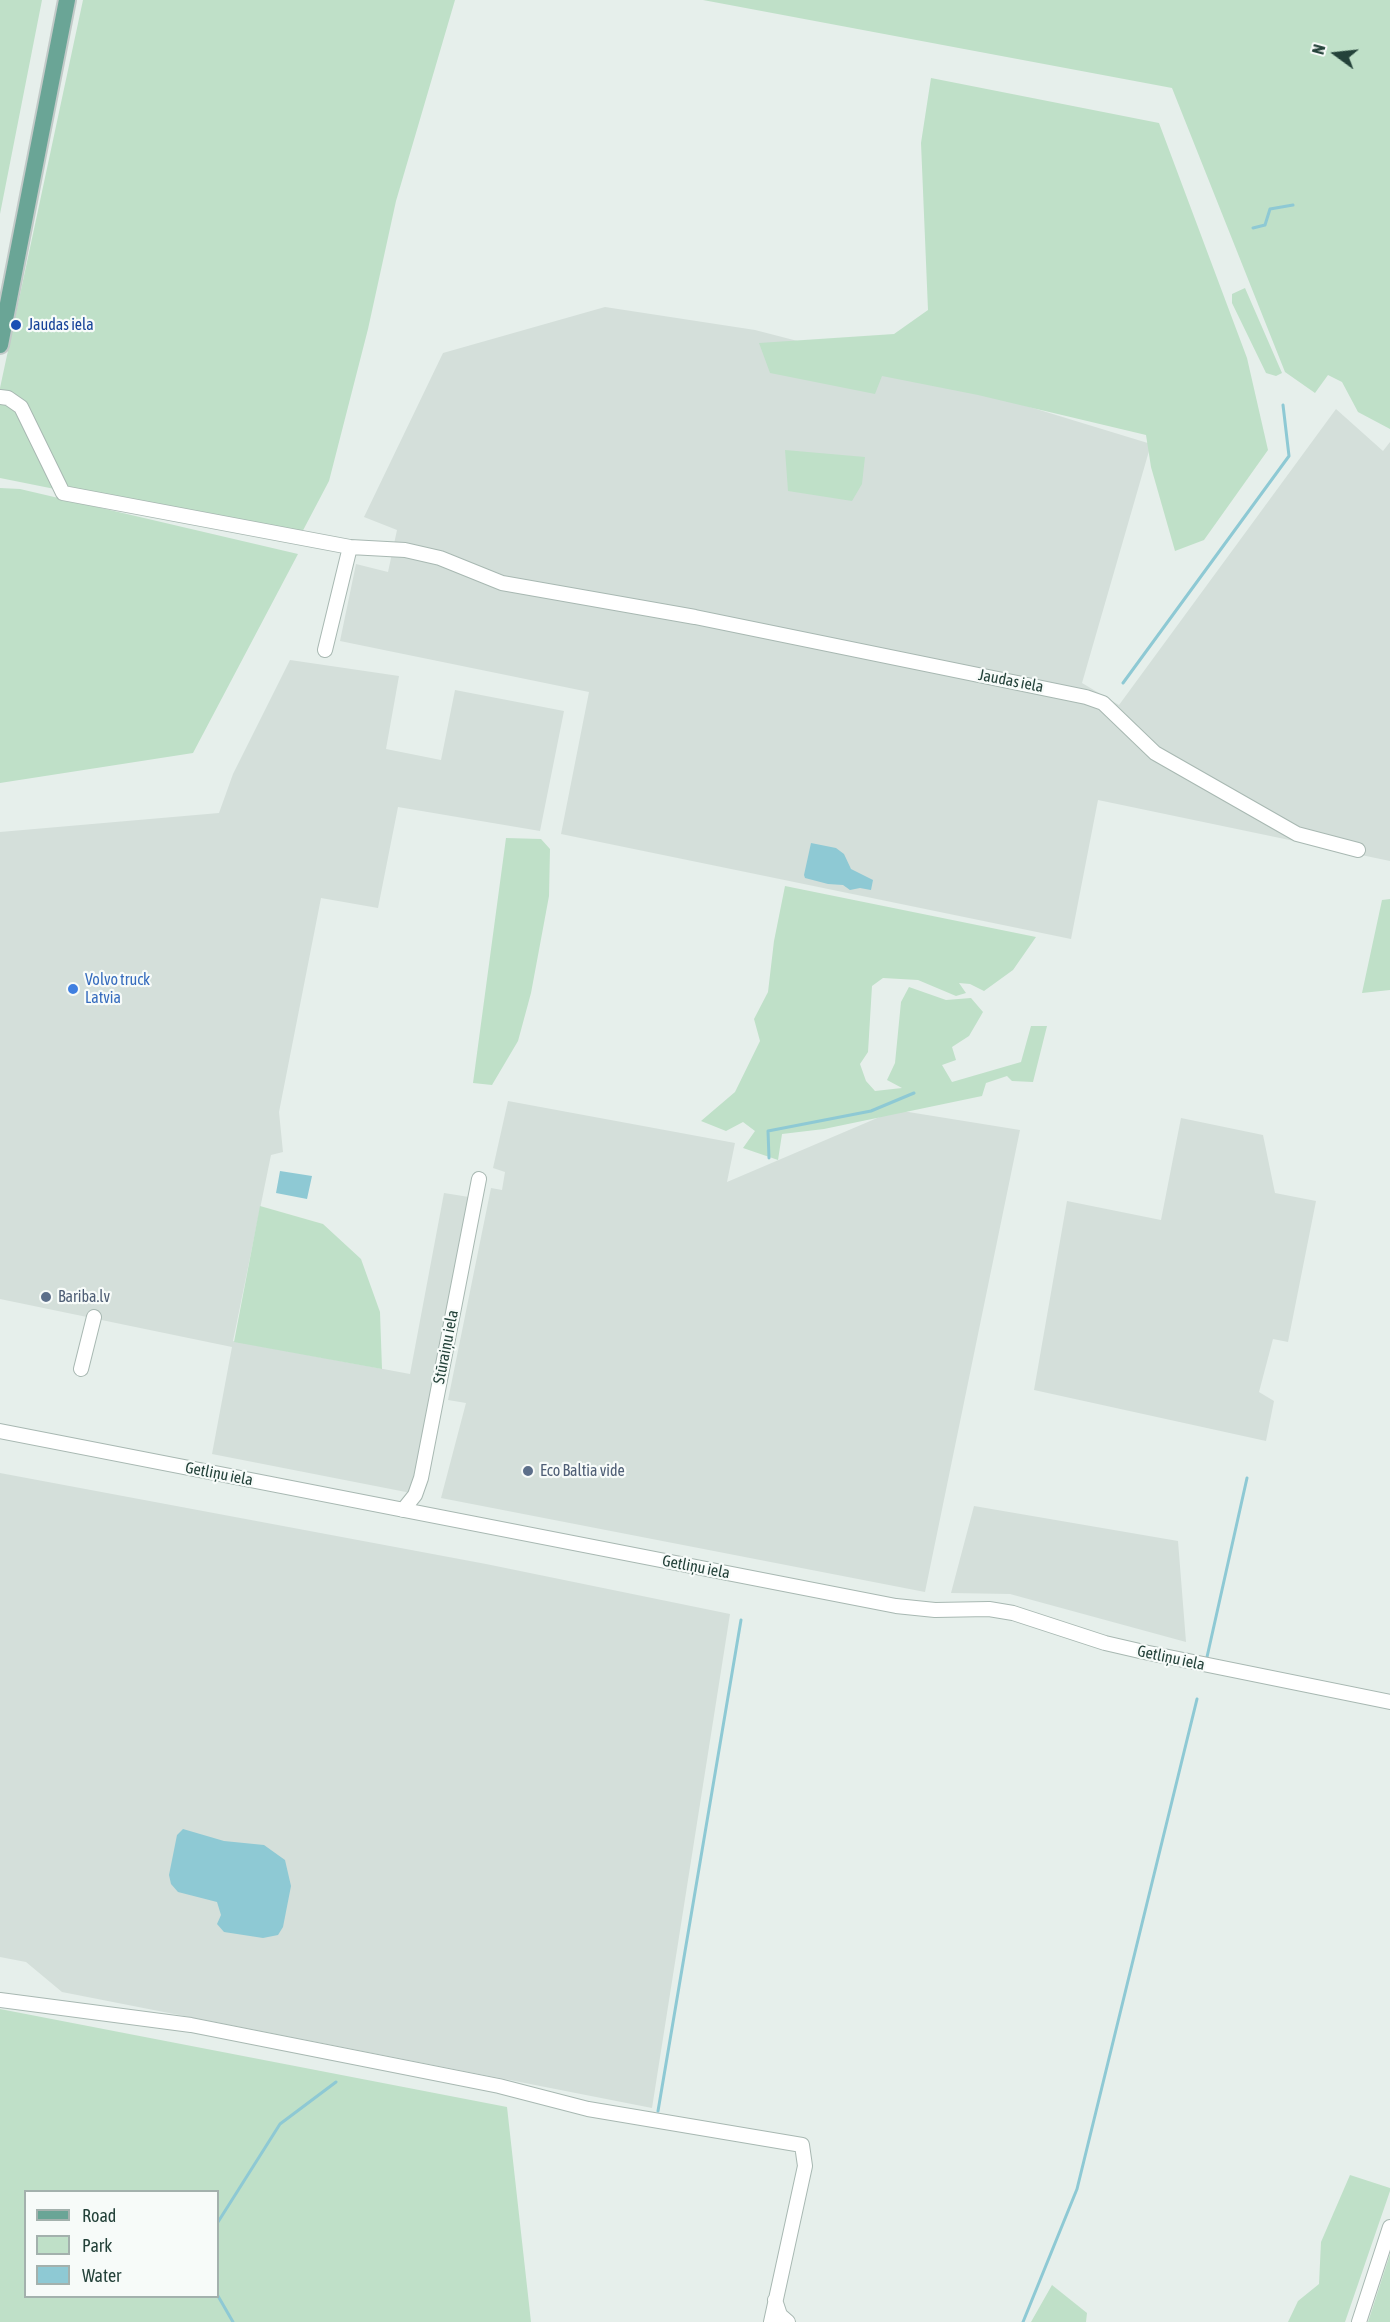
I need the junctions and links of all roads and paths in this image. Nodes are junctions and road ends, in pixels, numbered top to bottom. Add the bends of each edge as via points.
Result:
1 (67, 0) edge
2 (0, 345) edge
3 (0, 396) edge
4 (350, 547) junction
5 (325, 650) dead end
6 (1358, 850) dead end
7 (479, 1179) dead end
8 (94, 1317) dead end
9 (81, 1369) dead end
10 (0, 1431) edge
11 (403, 1510) junction
12 (1390, 1702) edge
13 (0, 2000) edge
14 (1390, 2227) edge
15 (775, 2300) junction
16 (771, 2322) edge
17 (788, 2322) edge
18 (1359, 2322) edge

1 - 2 main road
3 - 4 street, Jaudas iela via 21,407 63,493
4 - 5 street
4 - 6 street, Jaudas iela via 405,550 440,558 502,583 695,617 1086,697 1102,703 1155,753 1287,829
7 - 11 street, Stūraiņu iela via 421,1479
8 - 9 street
10 - 11 street, Getliņu iela
11 - 12 street, Getliņu iela via 896,1606 1012,1613 1144,1652
13 - 15 street via 171,2021 499,2086 588,2109 802,2145 805,2166
14 - 18 street
15 - 16 street
15 - 17 street via 780,2315

